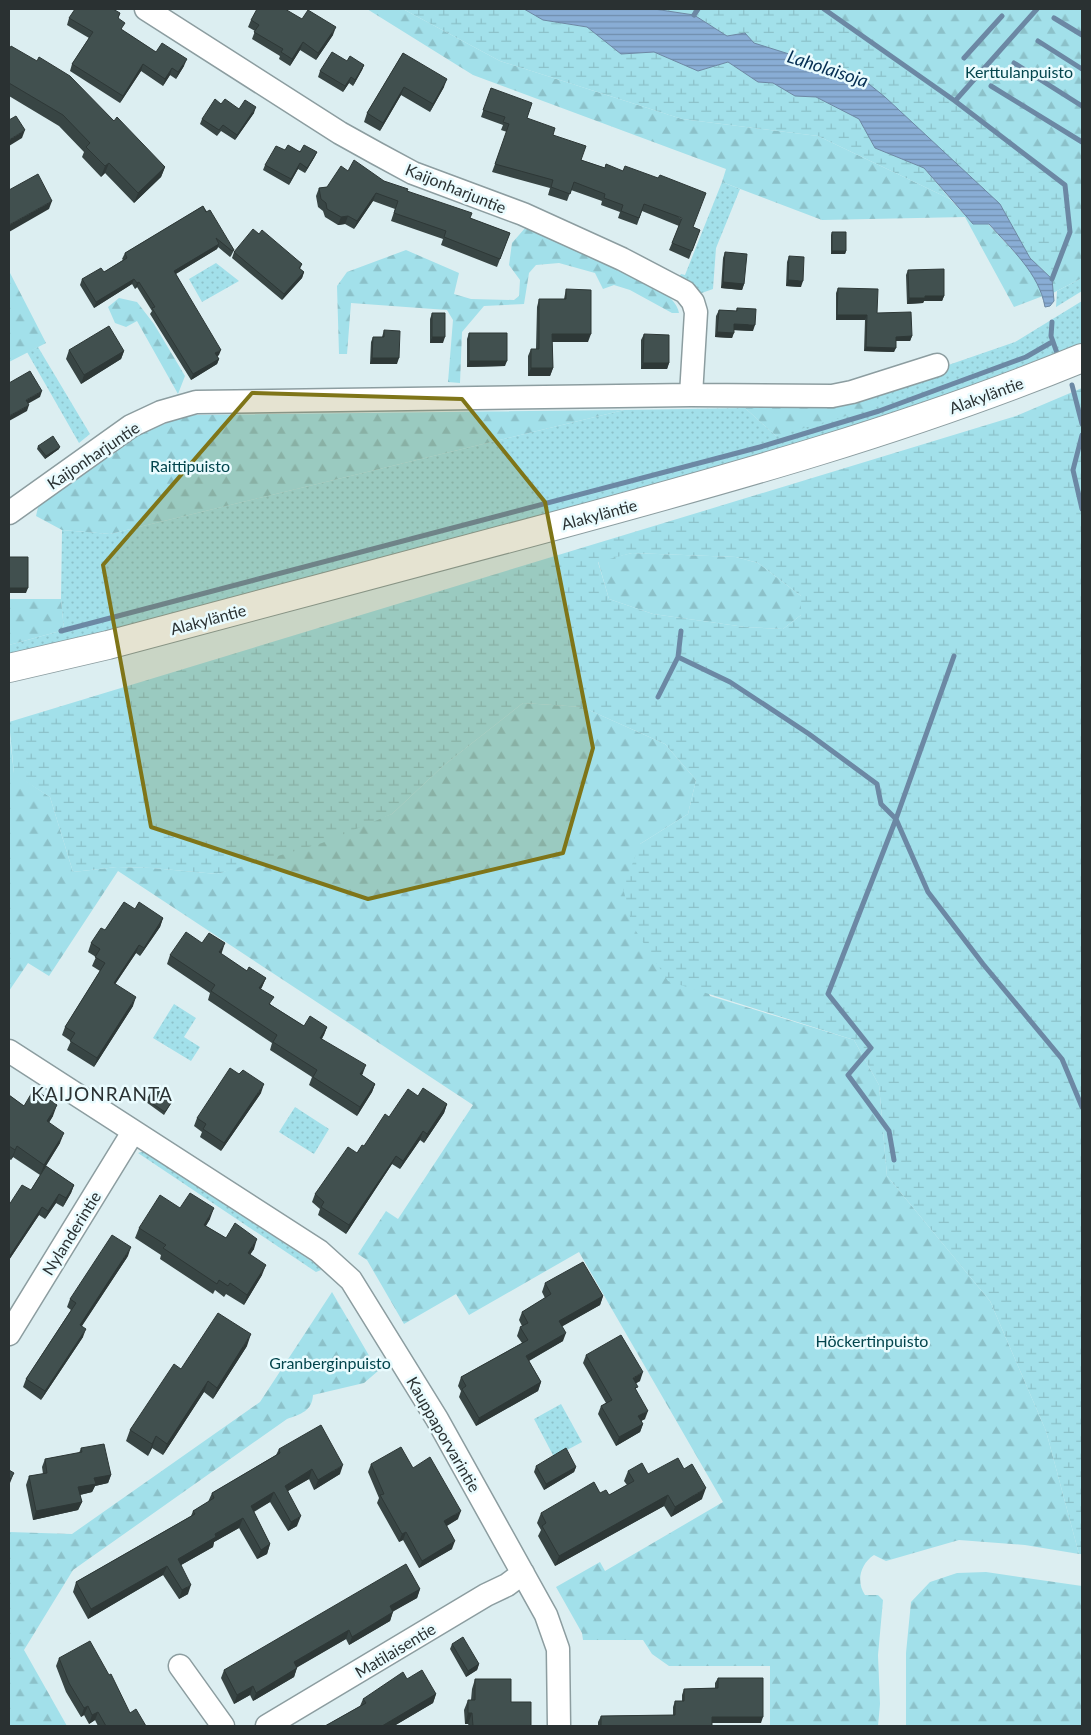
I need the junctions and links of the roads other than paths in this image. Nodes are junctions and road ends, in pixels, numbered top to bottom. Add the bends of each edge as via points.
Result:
1 (146, 9) edge
2 (1082, 358) edge
3 (937, 365) dead end
4 (691, 395) junction
5 (9, 513) edge
6 (108, 646) junction
7 (9, 668) edge
8 (9, 679) edge
9 (9, 1051) edge
10 (133, 1132) junction
11 (9, 1334) edge
12 (523, 1573) junction
13 (180, 1666) dead end
14 (223, 1726) edge
15 (267, 1726) edge
16 (559, 1726) edge

1 - 4 street, Kaijonharjuntie via 340,133 413,173 523,214 622,259 684,292 693,302 696,312
2 - 6 main road, Alakyläntie via 884,431 719,481
3 - 4 street, Kaijonharjuntie via 832,396
4 - 5 street, Kaijonharjuntie via 196,402 161,412 131,426
6 - 7 main road, Alakyläntie
6 - 8 main road, Alakyläntie
9 - 10 street, Kauppaporvarintie
10 - 11 street, Nylanderintie
10 - 12 street, Kauppaporvarintie via 319,1251 351,1280 437,1419
12 - 15 street, Matilaisentie
12 - 16 street, Kauppaporvarintie via 554,1631 558,1649
13 - 14 street

